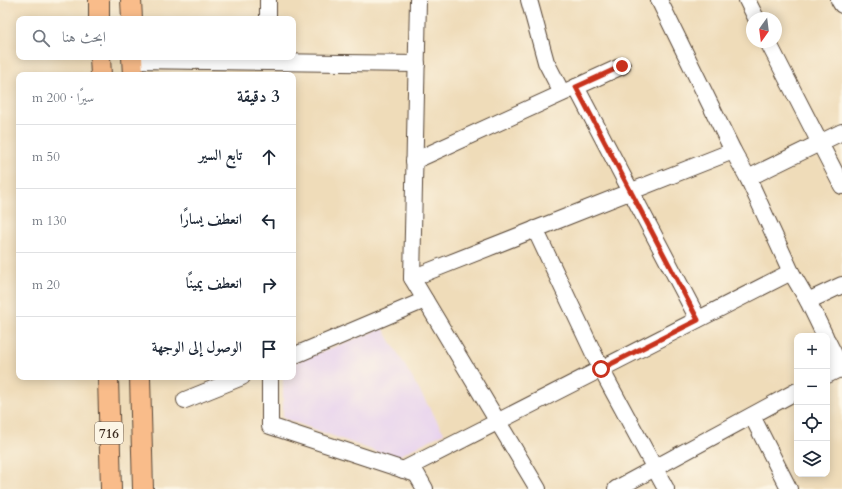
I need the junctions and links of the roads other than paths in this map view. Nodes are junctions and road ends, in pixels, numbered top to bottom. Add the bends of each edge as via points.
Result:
1 (99, 0) edge
2 (131, 0) edge
3 (268, 0) edge
4 (418, 0) edge
5 (529, 0) edge
6 (659, 0) edge
7 (747, 0) edge
8 (839, 0) edge
9 (842, 5) edge
10 (753, 12) edge
11 (99, 16) edge
12 (132, 16) edge
13 (268, 16) edge
14 (771, 48) edge
15 (100, 60) edge
16 (132, 64) edge
17 (417, 64) junction
18 (268, 65) edge
19 (622, 66) dead end
20 (100, 72) edge
21 (576, 87) junction
22 (562, 93) junction
23 (842, 132) edge
24 (820, 144) junction
25 (733, 151) junction
26 (414, 161) junction
27 (748, 178) junction
28 (842, 186) edge
29 (631, 191) junction
30 (535, 229) junction
31 (791, 272) junction
32 (412, 278) junction
33 (842, 285) edge
34 (425, 300) junction
35 (808, 301) junction
36 (698, 320) junction
37 (824, 333) edge
38 (830, 349) edge
39 (296, 355) edge
40 (601, 369) junction
41 (837, 371) edge
42 (108, 380) edge
43 (140, 380) edge
44 (235, 380) edge
45 (270, 380) edge
46 (794, 393) edge
47 (185, 400) dead end
48 (752, 416) junction
49 (498, 422) junction
50 (654, 468) junction
51 (411, 470) junction
52 (111, 489) edge
53 (143, 489) edge
54 (425, 489) edge
55 (538, 489) edge
56 (616, 489) edge
57 (666, 489) edge
58 (789, 489) edge

1 - 11 main road
2 - 12 main road
3 - 13 street
4 - 17 street
5 - 22 street via 546,62
6 - 25 street
7 - 10 street
8 - 9 street
14 - 24 street
15 - 20 main road
16 - 18 street
17 - 18 street
17 - 26 street
19 - 21 street
21 - 22 street
21 - 29 street
22 - 26 street
23 - 24 street
24 - 27 street
24 - 28 street
25 - 27 street
25 - 29 street
26 - 32 street
27 - 31 street
29 - 30 street
29 - 36 street
30 - 32 street
30 - 40 street
31 - 35 street
31 - 36 street
32 - 34 street
33 - 35 street
34 - 39 street
34 - 49 street
35 - 37 street
36 - 40 street
38 - 41 street
40 - 49 street
40 - 50 street
42 - 52 main road, 716
43 - 53 main road, 716
44 - 47 street
45 - 51 street via 270,426
46 - 48 street
48 - 50 street
48 - 58 street
49 - 51 street
49 - 55 street
50 - 56 street
50 - 57 street
51 - 54 street

